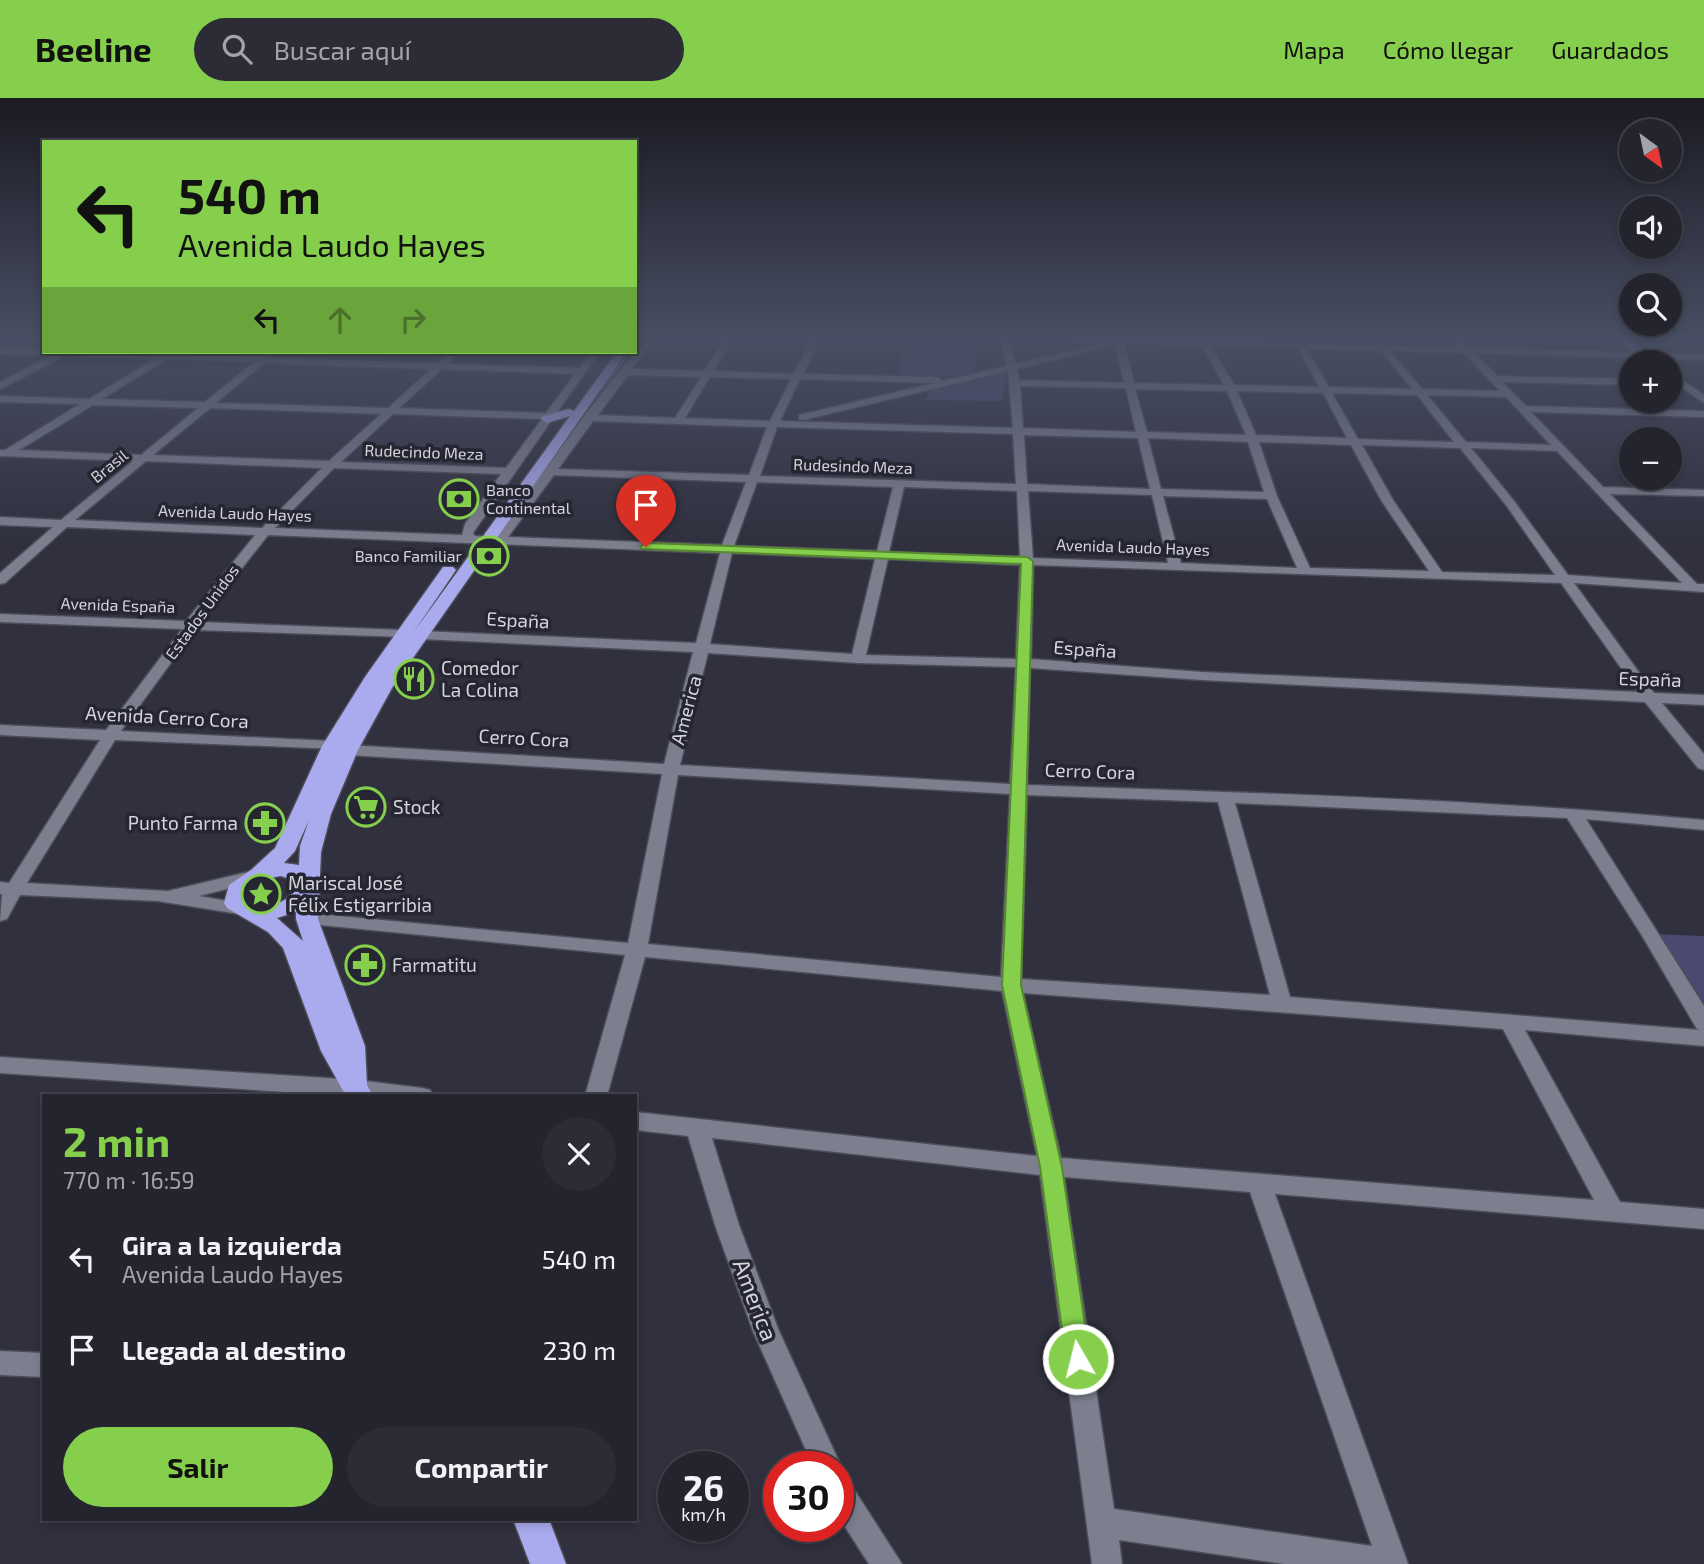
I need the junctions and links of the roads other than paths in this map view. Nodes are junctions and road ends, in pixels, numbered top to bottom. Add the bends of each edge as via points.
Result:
1 (86, 405) edge
2 (161, 405) edge
3 (397, 405) edge
4 (556, 405) edge
5 (574, 405) edge
6 (582, 405) edge
7 (598, 405) edge
8 (688, 405) edge
9 (782, 405) edge
10 (855, 405) edge
11 (1016, 405) edge
12 (1135, 405) edge
13 (1238, 405) edge
14 (1334, 405) edge
15 (1430, 405) edge
16 (1520, 405) edge
17 (208, 407) junction
18 (1524, 409) junction
19 (390, 412) junction
20 (569, 413) junction
21 (1704, 414) edge
22 (548, 417) junction
23 (588, 418) junction
24 (679, 420) junction
25 (773, 424) junction
26 (1017, 430) junction
27 (1142, 434) junction
28 (1252, 438) junction
29 (1355, 441) junction
30 (1463, 444) junction
31 (1560, 448) junction
32 (2, 454) edge
33 (144, 458) junction
34 (331, 465) junction
35 (511, 471) junction
36 (548, 472) junction
37 (751, 478) junction
38 (899, 484) junction
39 (1024, 486) junction
40 (1598, 490) junction
41 (1157, 491) junction
42 (1704, 493) edge
43 (1271, 496) junction
44 (0, 521) edge
45 (60, 526) junction
46 (0, 527) edge
47 (261, 535) junction
48 (481, 542) junction
49 (726, 551) junction
50 (880, 557) junction
51 (1027, 562) junction
52 (1175, 566) junction
53 (1305, 572) junction
54 (1438, 575) junction
55 (0, 579) edge
56 (1566, 579) junction
57 (1698, 587) edge
58 (0, 618) edge
59 (190, 625) junction
60 (412, 634) junction
61 (703, 648) junction
62 (858, 659) junction
63 (1022, 663) junction
64 (1650, 698) junction
65 (1704, 700) edge
66 (0, 730) edge
67 (111, 734) junction
68 (340, 748) junction
69 (1704, 765) edge
70 (671, 767) junction
71 (1020, 790) junction
72 (1225, 797) junction
73 (1573, 813) junction
74 (1704, 825) edge
75 (255, 876) junction
76 (308, 882) junction
77 (8, 889) edge
78 (158, 895) junction
79 (242, 909) junction
80 (0, 915) edge
81 (307, 919) junction
82 (638, 949) junction
83 (1012, 985) junction
84 (1282, 1003) junction
85 (1510, 1023) junction
86 (1704, 1024) edge
87 (1704, 1038) edge
88 (0, 1065) edge
89 (358, 1091) edge
90 (396, 1094) edge
91 (597, 1094) edge
92 (637, 1121) edge
93 (697, 1128) junction
94 (1051, 1167) junction
95 (1260, 1186) junction
96 (1612, 1211) junction
97 (1704, 1219) edge
98 (0, 1363) edge
99 (42, 1365) edge
100 (820, 1451) edge
101 (854, 1514) edge
102 (532, 1521) edge
103 (1101, 1522) junction
104 (548, 1564) edge
105 (887, 1564) edge
106 (1107, 1564) edge
107 (1387, 1564) edge
108 (1394, 1564) edge

1 - 32 street
2 - 17 street
3 - 19 street, Estados Unidos
4 - 22 street
5 - 20 highway
6 - 48 highway
7 - 23 street
8 - 24 street
9 - 25 street, America
10 - 25 street
11 - 26 street
12 - 27 street
13 - 28 street
14 - 29 street
15 - 30 street
16 - 18 street
17 - 19 street
17 - 33 street, Brasil
18 - 21 street
18 - 31 street
19 - 22 street
19 - 34 street, Estados Unidos
20 - 22 highway
20 - 48 highway via 483,527
22 - 35 street
23 - 24 street
23 - 36 street
24 - 25 street
25 - 26 street
25 - 37 street, America
26 - 27 street
26 - 39 street
27 - 28 street
27 - 41 street
28 - 29 street
28 - 43 street
29 - 30 street
29 - 54 street via 1387,500
30 - 31 street
30 - 56 street
31 - 40 street
32 - 33 street, Rudecindo Meza
33 - 34 street, Rudecindo Meza
33 - 45 street, Brasil
34 - 35 street, Rudecindo Meza
34 - 47 street, Estados Unidos
35 - 48 street via 467,533
36 - 37 street, Rudesindo Meza
36 - 48 street
37 - 38 street, Rudesindo Meza
37 - 49 street, America
38 - 39 street, Rudesindo Meza
38 - 50 street
39 - 41 street, Rudesindo Meza
39 - 51 street
40 - 42 street
40 - 57 street
41 - 43 street, Rudesindo Meza
41 - 52 street
43 - 53 street
44 - 45 street, Avenida Laudo Hayes
45 - 46 street, Avenida Laudo Hayes
45 - 47 street, Avenida Laudo Hayes
45 - 55 street, Brasil
47 - 48 street, Avenida Laudo Hayes
47 - 59 street, Estados Unidos
48 - 49 street, Avenida Laudo Hayes
48 - 60 highway
49 - 50 street, Avenida Laudo Hayes
49 - 61 street, America
50 - 51 street, Avenida Laudo Hayes
50 - 62 street
51 - 52 street, Avenida Laudo Hayes
51 - 63 street
52 - 53 street, Avenida Laudo Hayes
53 - 54 street, Avenida Laudo Hayes
54 - 56 street, Avenida Laudo Hayes
56 - 57 street, Avenida Laudo Hayes
56 - 64 street
58 - 59 street, Avenida España
59 - 60 street, Avenida España
59 - 67 street, Estados Unidos
60 - 61 street, España
60 - 68 highway
61 - 62 street, España
61 - 70 street, America
62 - 63 street, España
63 - 64 street, España
63 - 71 street
64 - 65 street, España
64 - 69 street
66 - 67 street, Avenida Cerro Cora
67 - 68 street, Avenida Cerro Cora
67 - 77 street, Estados Unidos via 23,873
68 - 70 street, Cerro Cora
68 - 75 highway via 284,852
68 - 76 highway via 308,862
70 - 71 street, Cerro Cora
70 - 82 street, America
71 - 72 street, Cerro Cora
71 - 83 street
72 - 73 street, Cerro Cora
72 - 84 street
73 - 74 street, Cerro Cora
73 - 86 street
75 - 76 highway via 294,870
75 - 78 street via 212,888
75 - 79 highway via 237,890 235,903
76 - 79 highway via 302,897 286,907 264,913
76 - 81 highway
77 - 78 street
77 - 80 street, Estados Unidos
78 - 79 street
79 - 89 highway via 276,927 294,945 334,1052
81 - 82 street
81 - 89 highway via 352,1046
82 - 83 street
82 - 91 street, America
83 - 84 street
83 - 94 street
84 - 85 street
85 - 87 street
85 - 96 street
88 - 89 street
89 - 90 street
92 - 93 street
93 - 94 street
93 - 100 street, America via 766,1331
94 - 95 street
94 - 103 street
95 - 96 street
95 - 108 street
96 - 97 street
98 - 99 street
101 - 105 street
102 - 104 highway
103 - 106 street
103 - 107 street

